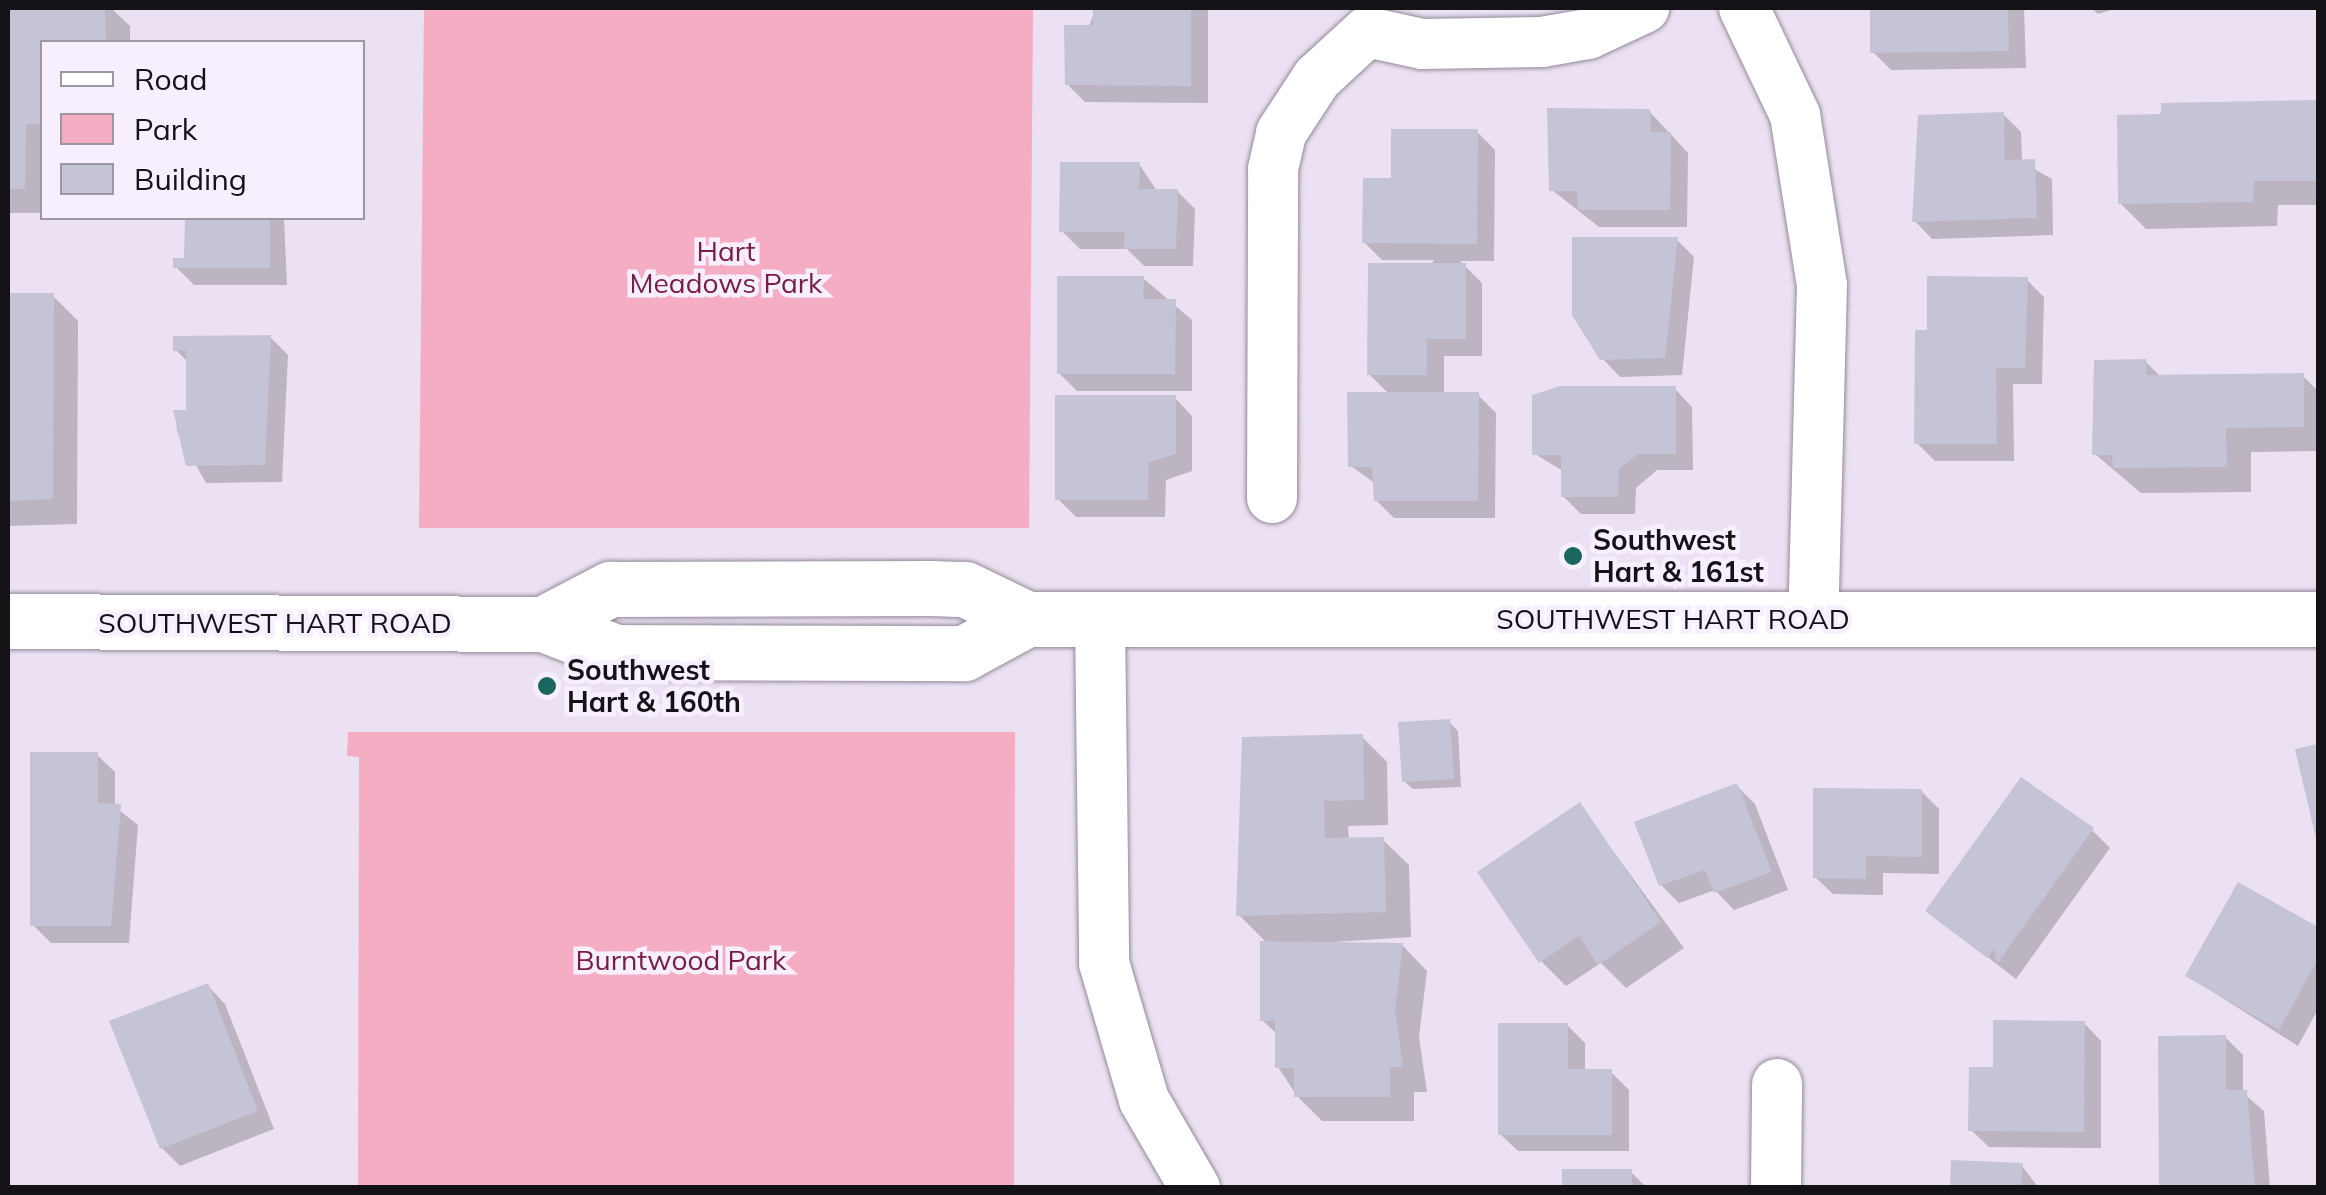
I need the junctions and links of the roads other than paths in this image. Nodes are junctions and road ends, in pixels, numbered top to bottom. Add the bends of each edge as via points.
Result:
1 (1644, 8) edge
2 (1744, 8) edge
3 (1357, 20) edge
4 (1272, 498) dead end
5 (1100, 618) junction
6 (1813, 618) junction
7 (2318, 619) edge
8 (8, 621) edge
9 (1777, 1084) dead end
10 (1195, 1188) edge
11 (1776, 1188) edge

1 - 3 street via 1588,34 1542,42 1422,44
2 - 6 street via 1794,114 1822,284
3 - 4 street via 1299,103 1273,169
5 - 6 main road, SOUTHWEST HART ROAD
5 - 8 main road, SOUTHWEST HART ROAD via 1028,618 965,589 610,589 543,624
5 - 10 street via 1104,962 1144,1100
6 - 7 main road, SOUTHWEST HART ROAD
9 - 11 street

